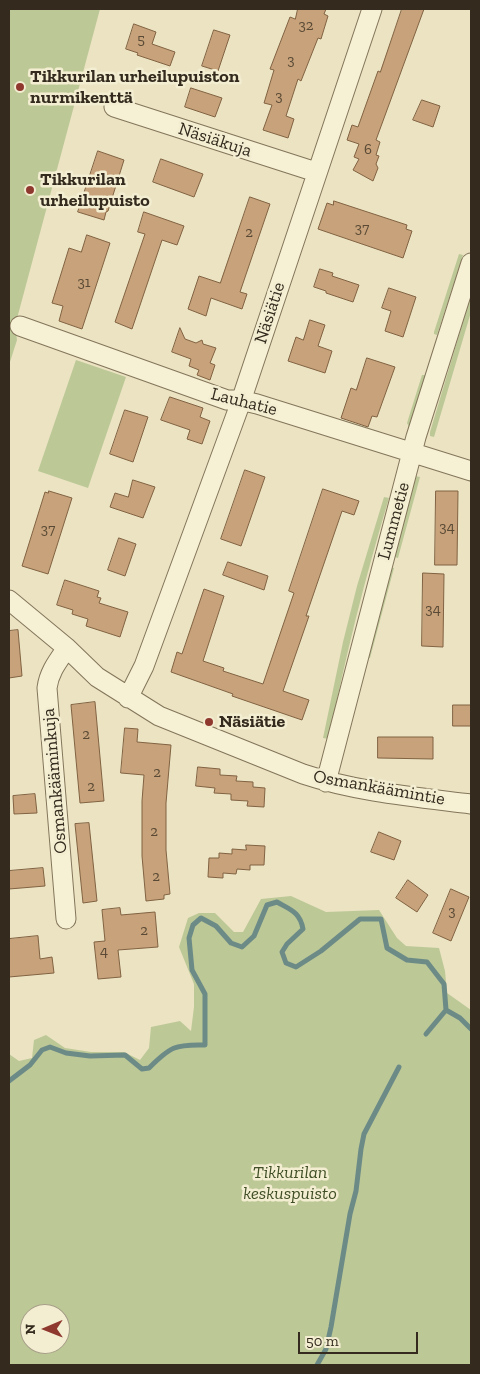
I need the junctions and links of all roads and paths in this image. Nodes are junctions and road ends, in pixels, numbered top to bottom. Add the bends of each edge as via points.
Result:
1 (372, 9) edge
2 (114, 107) dead end
3 (316, 172) junction
4 (471, 263) edge
5 (20, 326) dead end
6 (240, 400) junction
7 (412, 453) junction
8 (471, 471) edge
9 (9, 600) edge
10 (67, 648) junction
11 (128, 698) junction
12 (326, 782) junction
13 (471, 804) edge
14 (66, 920) dead end

1 - 3 street, Näsiätie
2 - 3 street, Näsiäkuja
3 - 6 street, Näsiätie
4 - 7 street, Lummetie
5 - 6 street, Lauhatie via 227,400
6 - 7 street, Lauhatie
6 - 11 street, Näsiätie via 144,666
7 - 8 street, Lauhatie
7 - 12 street, Lummetie
9 - 10 street, Osmankäämintie
10 - 11 street, Osmankäämintie via 97,677
10 - 14 street, Osmankääminkuja via 53,668 47,688
11 - 12 street, Osmankäämintie via 159,716
12 - 13 street, Osmankäämintie

